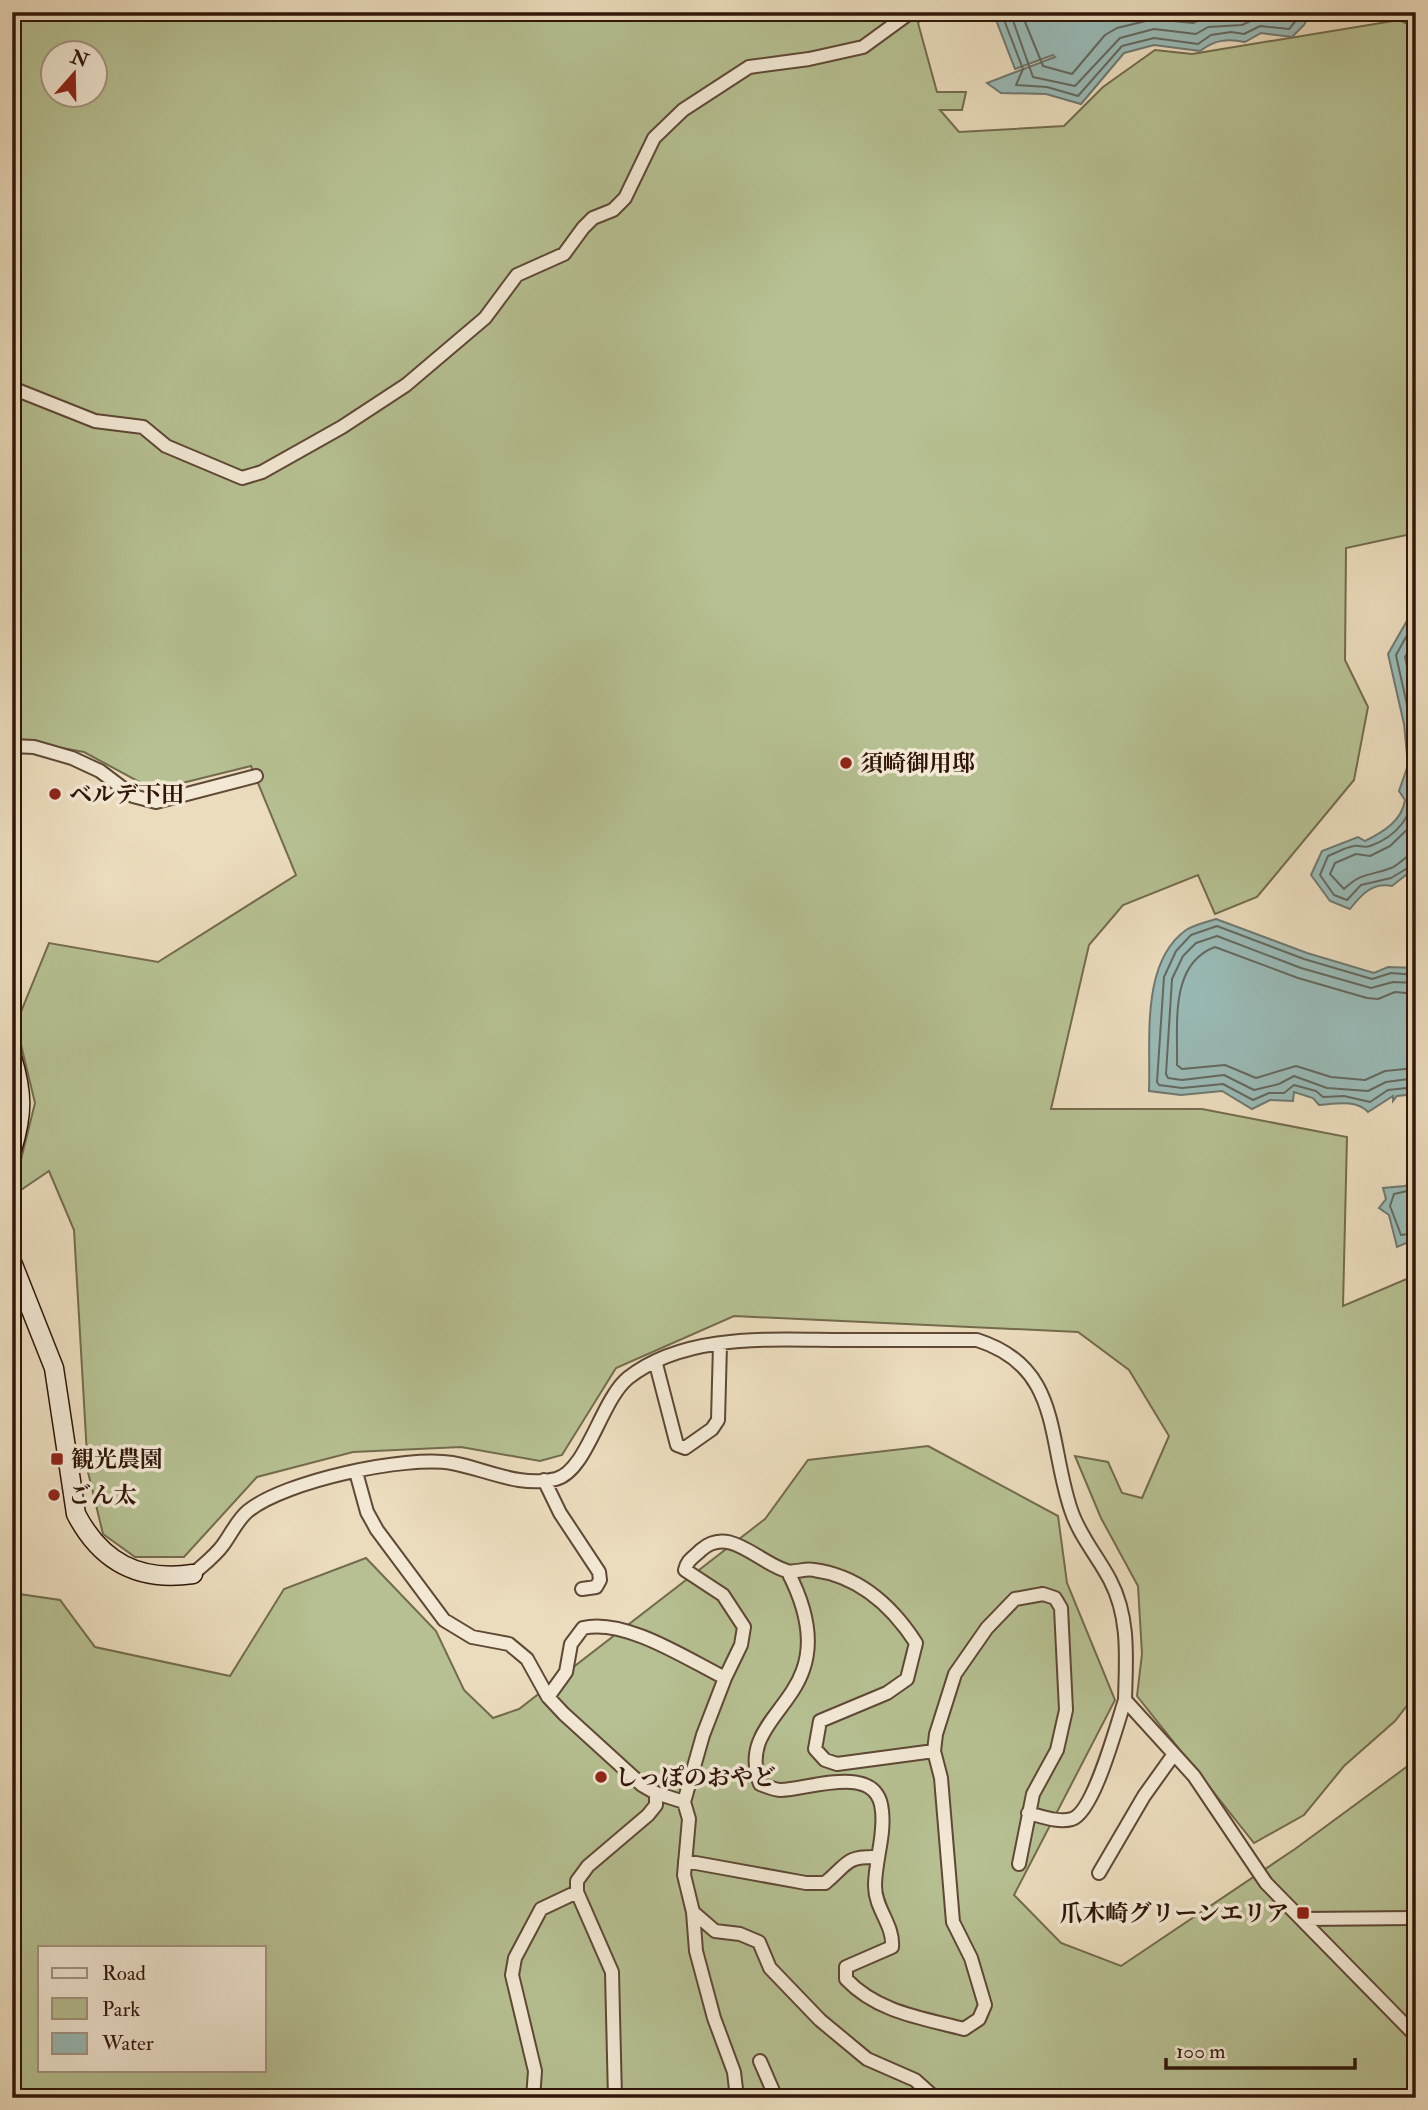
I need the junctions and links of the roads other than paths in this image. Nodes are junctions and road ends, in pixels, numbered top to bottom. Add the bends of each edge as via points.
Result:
1 (911, 12) edge
2 (12, 388) edge
3 (12, 746) edge
4 (256, 776) dead end
5 (12, 1057) edge
6 (12, 1150) edge
7 (12, 1262) edge
8 (720, 1345) junction
9 (656, 1364) junction
10 (356, 1472) junction
11 (544, 1480) junction
12 (788, 1572) junction
13 (193, 1574) joint
14 (582, 1589) dead end
15 (725, 1678) junction
16 (548, 1697) junction
17 (1125, 1700) junction
18 (934, 1751) junction
19 (1174, 1754) junction
20 (656, 1793) junction
21 (684, 1802) junction
22 (1028, 1813) junction
23 (877, 1857) junction
24 (685, 1861) junction
25 (1019, 1864) dead end
26 (1099, 1873) dead end
27 (577, 1892) junction
28 (692, 1912) junction
29 (1416, 1918) edge
30 (1302, 1919) junction
31 (1416, 2036) edge
32 (760, 2062) dead end
33 (533, 2098) edge
34 (615, 2098) edge
35 (737, 2098) edge
36 (776, 2098) edge
37 (935, 2098) edge

1 - 2 street via 863,47 749,68 683,110 654,138 625,198 613,210 593,218 564,254 517,275 485,318 406,385 262,472 242,478 166,446 143,427 96,421
3 - 4 street via 72,758 100,771 133,796 156,802
5 - 6 main road via 22,1090
7 - 13 main road via 54,1368 76,1514 86,1534 100,1550 144,1574 169,1578
8 - 9 street via 674,1355
8 - 9 street via 718,1420 685,1448 677,1445
8 - 17 street via 755,1340 977,1340 1020,1361 1039,1387 1071,1513 1111,1582 1123,1614
9 - 11 street via 614,1390 567,1474
10 - 11 street via 430,1461 516,1480
10 - 13 street via 314,1480 247,1511 221,1548
10 - 16 street via 377,1530 444,1620 472,1637 509,1644 527,1659
11 - 14 street via 599,1572 596,1587
12 - 15 street via 725,1540 710,1541 686,1562 685,1570 723,1595 744,1628
12 - 18 street via 812,1569 876,1595 916,1643 901,1686 820,1721 815,1749 825,1760 838,1764
12 - 23 street via 801,1597 807,1650 792,1692 754,1753 754,1767 760,1784 778,1790 855,1781 873,1790 881,1800 882,1812
15 - 16 street via 657,1644 607,1625 595,1625 583,1628 571,1644 566,1672
15 - 21 street
16 - 20 street
17 - 19 street
17 - 22 street via 1082,1812 1073,1819 1057,1820
18 - 22 street via 955,1674 987,1628 1015,1599 1043,1594 1055,1598 1062,1608 1066,1710 1057,1750 1043,1771
18 - 23 street via 941,1777 953,1922 971,1958 985,2005 979,2019 964,2029 877,2004 846,1979 846,1967 892,1947 893,1934 878,1909
19 - 26 street
19 - 30 street via 1195,1776 1266,1883
20 - 21 street
20 - 27 street via 656,1805 648,1815 588,1866 577,1881
21 - 24 street via 689,1819
22 - 25 street
23 - 24 street via 855,1857 825,1882 806,1883
24 - 28 street
27 - 33 street via 541,1909 514,1958 514,1984 535,2071
27 - 34 street via 612,1972
28 - 35 street via 704,1986 734,2072
28 - 37 street via 715,1931 759,1942 770,1968 820,2020 867,2059 915,2080
29 - 30 street
30 - 31 street
32 - 36 street

